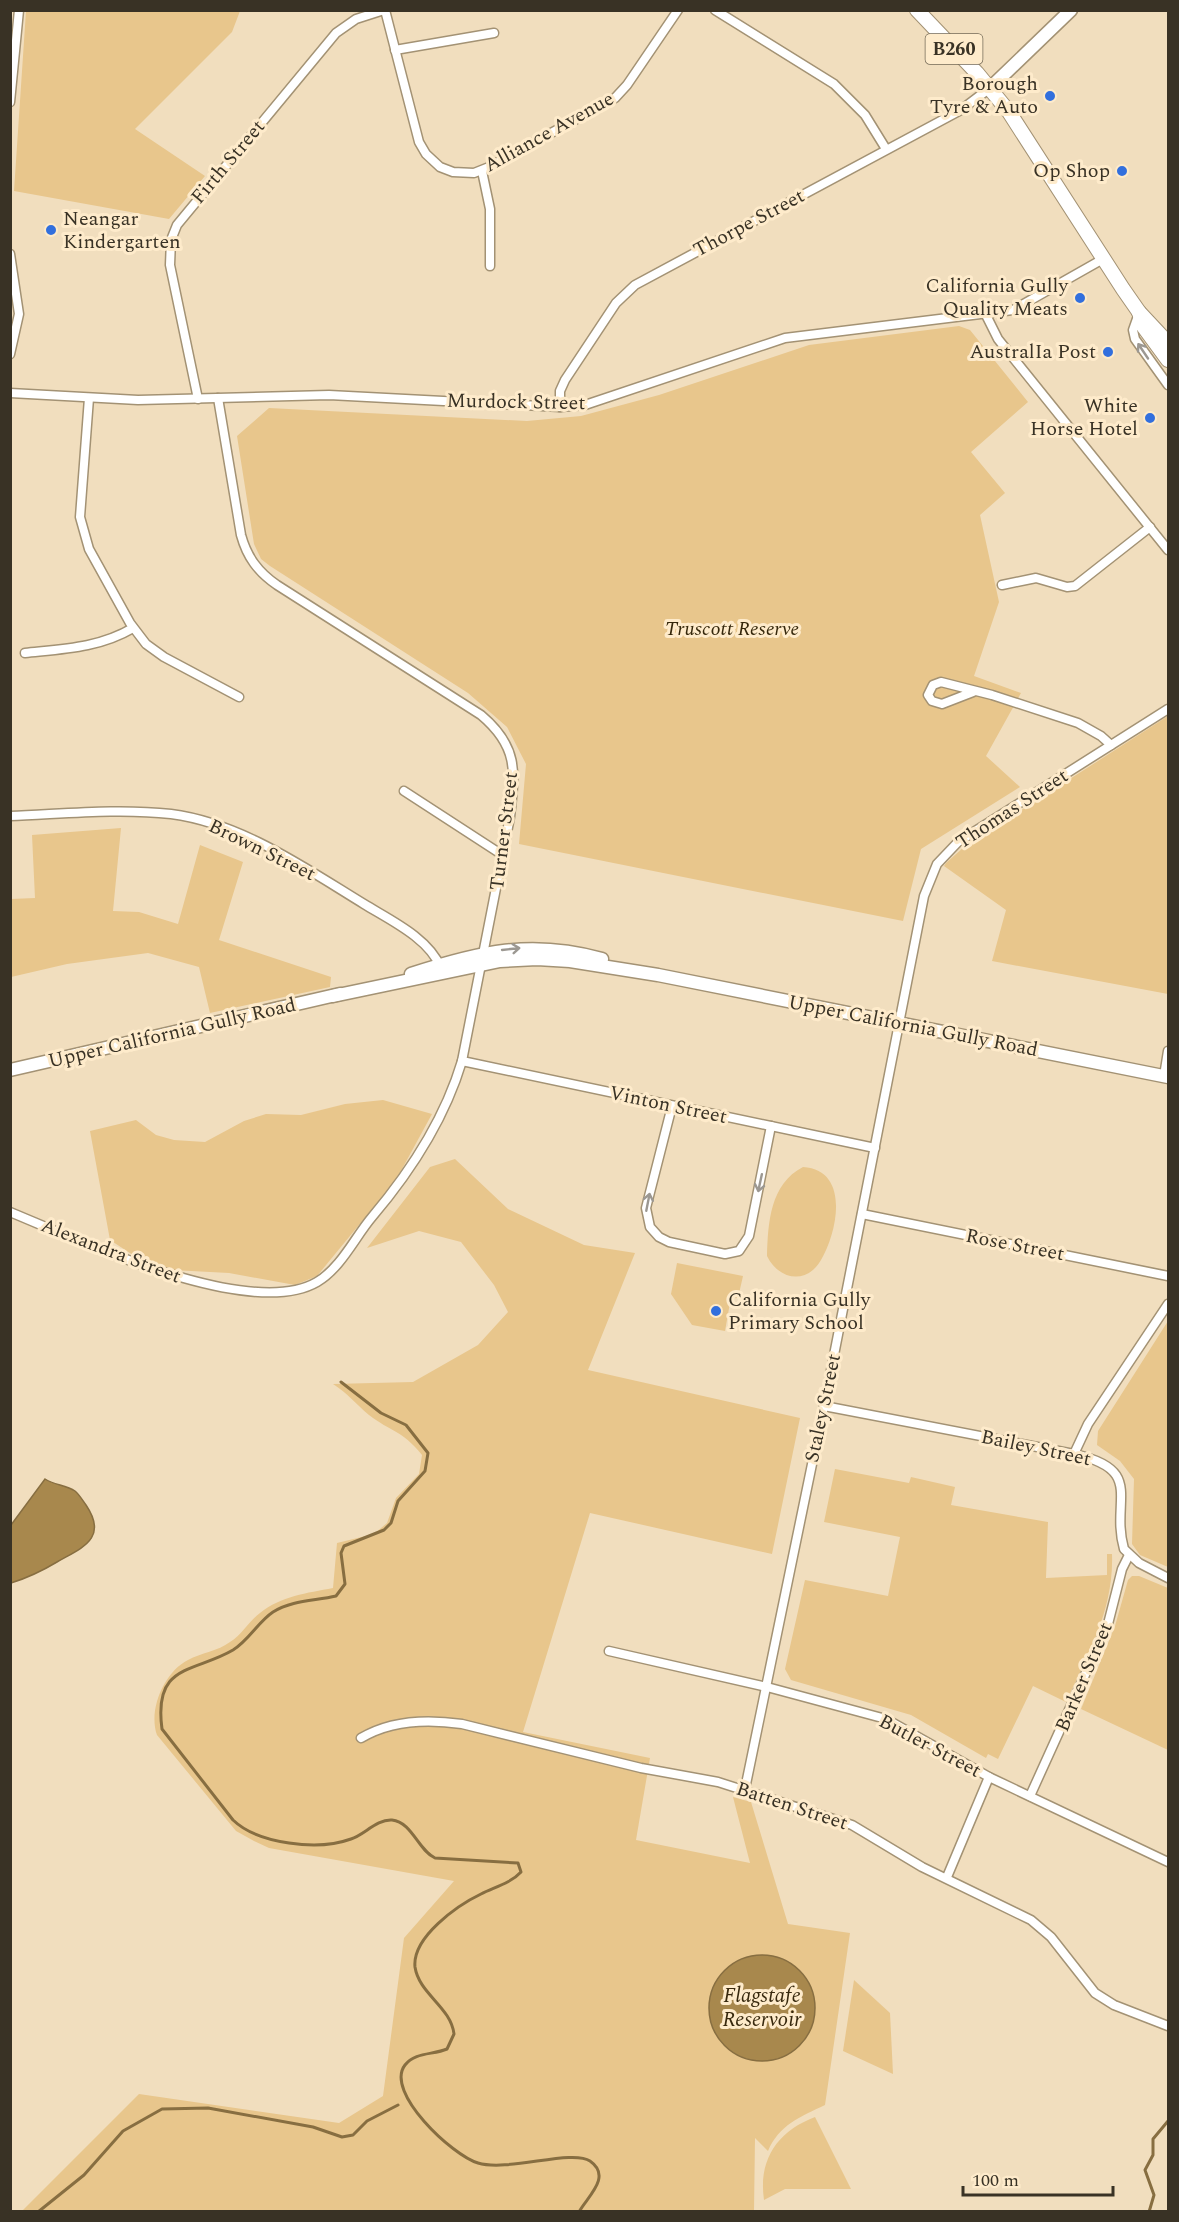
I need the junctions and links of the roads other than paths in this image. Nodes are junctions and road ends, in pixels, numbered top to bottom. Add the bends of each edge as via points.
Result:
1 (19, 10) edge
2 (385, 10) edge
3 (678, 10) edge
4 (715, 10) edge
5 (917, 10) edge
6 (1071, 10) edge
7 (494, 33) dead end
8 (395, 50) junction
9 (990, 88) junction
10 (10, 102) edge
11 (886, 149) junction
12 (482, 171) junction
13 (10, 254) edge
14 (1103, 259) junction
15 (490, 266) dead end
16 (1139, 312) junction
17 (986, 315) junction
18 (1168, 343) edge
19 (10, 354) edge
20 (1168, 360) edge
21 (1168, 385) edge
22 (10, 393) edge
23 (89, 398) junction
24 (218, 398) junction
25 (198, 399) junction
26 (560, 406) junction
27 (1150, 526) junction
28 (1168, 550) edge
29 (1002, 585) dead end
30 (133, 628) junction
31 (25, 653) dead end
32 (973, 692) junction
33 (239, 697) dead end
34 (1168, 709) edge
35 (1111, 745) junction
36 (404, 791) dead end
37 (10, 816) edge
38 (504, 856) junction
39 (484, 958) junction
40 (441, 969) junction
41 (899, 1023) junction
42 (1168, 1052) edge
43 (462, 1060) junction
44 (10, 1070) edge
45 (1166, 1076) edge
46 (672, 1106) junction
47 (771, 1126) junction
48 (875, 1148) junction
49 (10, 1212) edge
50 (862, 1214) junction
51 (1168, 1276) edge
52 (318, 1282) joint
53 (1168, 1304) edge
54 (824, 1406) junction
55 (1074, 1454) junction
56 (1129, 1555) junction
57 (1168, 1578) edge
58 (609, 1650) dead end
59 (767, 1687) junction
60 (361, 1738) dead end
61 (989, 1777) junction
62 (745, 1789) junction
63 (1030, 1796) junction
64 (1168, 1862) edge
65 (947, 1877) junction
66 (1168, 2026) edge

1 - 10 street
2 - 8 street, Alliance Avenue
2 - 25 street, Firth Street via 356,19 336,33 177,225 171,240 170,265
3 - 12 street, Alliance Avenue via 615,98
4 - 11 street via 839,88 865,115
5 - 9 main road, B260
6 - 9 street
7 - 8 street
8 - 12 street, Alliance Avenue via 419,142 426,154 447,170
9 - 11 street, Thorpe Street via 968,106
9 - 14 main road, B260 via 1033,146
11 - 26 street, Thorpe Street via 635,285 616,303 565,380
12 - 15 street via 490,209
13 - 19 street via 19,314
14 - 16 main road, B260
14 - 17 street, Murdock Street via 1022,307
16 - 18 main road, B260
16 - 20 main road, B260 via 1143,326
21 -> 16 street via 1135,339 1133,330
17 - 26 street, Murdock Street via 785,338 592,404
17 - 27 street via 998,339
22 - 23 street, Murdock Street
23 - 25 street, Murdock Street
23 - 30 street via 80,524 89,549
24 - 25 street, Murdock Street
24 - 26 street, Murdock Street via 329,395
24 - 38 street, Turner Street via 241,535 247,554 258,569 481,715 507,744 515,778
27 - 28 street
27 - 29 street via 1075,586 1036,578
30 - 31 street via 91,646
30 - 33 street via 157,653
32 - 32 street via 942,704 928,695 933,685 940,682
32 - 35 street via 1078,723
34 - 35 street, Thomas Street
35 - 41 street, Thomas Street via 958,842 942,857 924,896
36 - 38 street
37 - 40 street, Brown Street via 170,814 224,828 273,851 391,920 422,944
38 - 39 street, Turner Street
39 - 40 street, Upper California Gully Road
39 - 41 street, Upper California Gully Road via 529,948 564,950 658,975
39 - 43 street, Turner Street
40 - 44 street, Upper California Gully Road
41 - 45 street, Upper California Gully Road
41 - 48 street, Staley Street
42 - 45 street
43 - 46 street, Vinton Street
43 - 52 street, Turner Street via 451,1093 405,1177
46 - 47 street, Vinton Street
47 -> 46 street via 749,1236 739,1251 725,1254 664,1240 654,1233 648,1219 648,1200
47 - 48 street, Vinton Street
48 - 50 street, Staley Street
49 - 52 street, Alexandra Street via 190,1281 232,1289 286,1292
50 - 51 street, Rose Street
50 - 54 street, Staley Street
53 - 55 street via 1088,1424
54 - 55 street, Bailey Street
54 - 59 street, Staley Street
55 - 56 street, Bailey Street via 1100,1461 1116,1475 1122,1491 1122,1541
56 - 57 street
56 - 63 street, Barker Street via 1105,1632
58 - 59 street, Butler Street
59 - 61 street, Butler Street via 886,1719
59 - 62 street, Staley Street
60 - 62 street, Batten Street via 392,1725 433,1720
61 - 63 street, Butler Street
61 - 65 street
62 - 65 street, Batten Street via 852,1825 913,1862
63 - 64 street, Butler Street
65 - 66 street, Batten Street via 1041,1928 1060,1947 1086,1985 1104,2000

